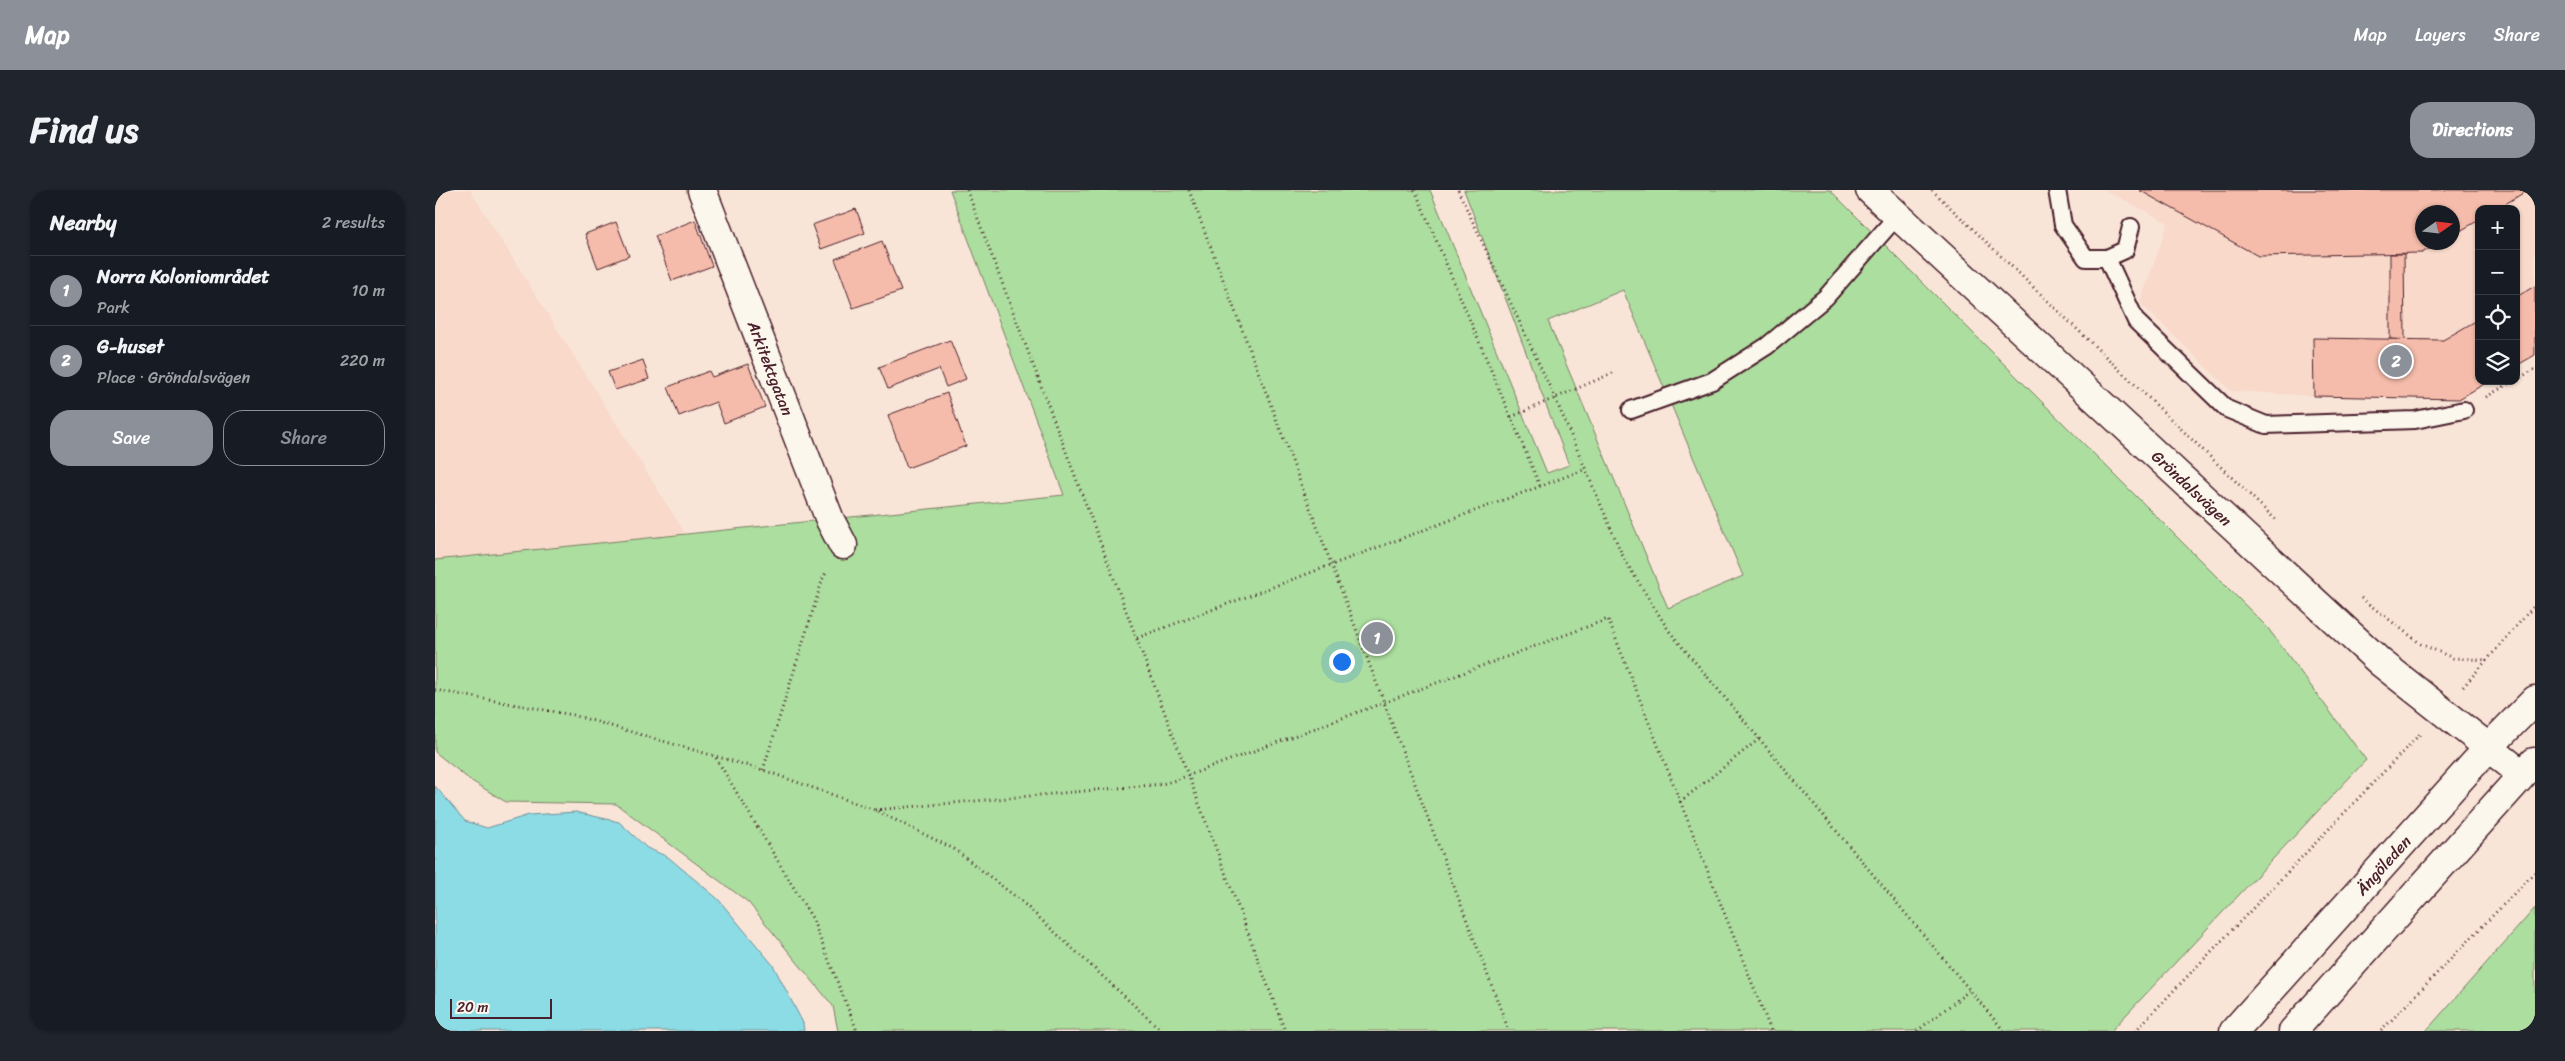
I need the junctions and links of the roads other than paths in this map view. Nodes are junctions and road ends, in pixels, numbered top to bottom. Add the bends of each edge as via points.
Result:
1 (702, 190) edge
2 (1870, 190) edge
3 (2057, 190) edge
4 (1897, 216) junction
5 (2131, 227) dead end
6 (2107, 258) junction
7 (1631, 410) dead end
8 (2464, 410) road end
9 (843, 545) road end
10 (2535, 700) edge
11 (2488, 748) junction
12 (2529, 767) edge
13 (2234, 1031) edge
14 (2293, 1031) edge

1 - 9 street, Arkitektgatan
2 - 4 street, Gröndalsvägen
3 - 6 lane via 2063,225 2086,258
4 - 7 lane via 1826,296 1767,346 1712,381
4 - 11 street, Gröndalsvägen via 2380,662
5 - 6 lane via 2125,250
6 - 8 lane via 2136,321 2227,409 2266,425 2415,420
10 - 11 street, Ängöleden
11 - 12 street, Gröndalsvägen
11 - 13 street, Ängöleden
12 - 14 street

